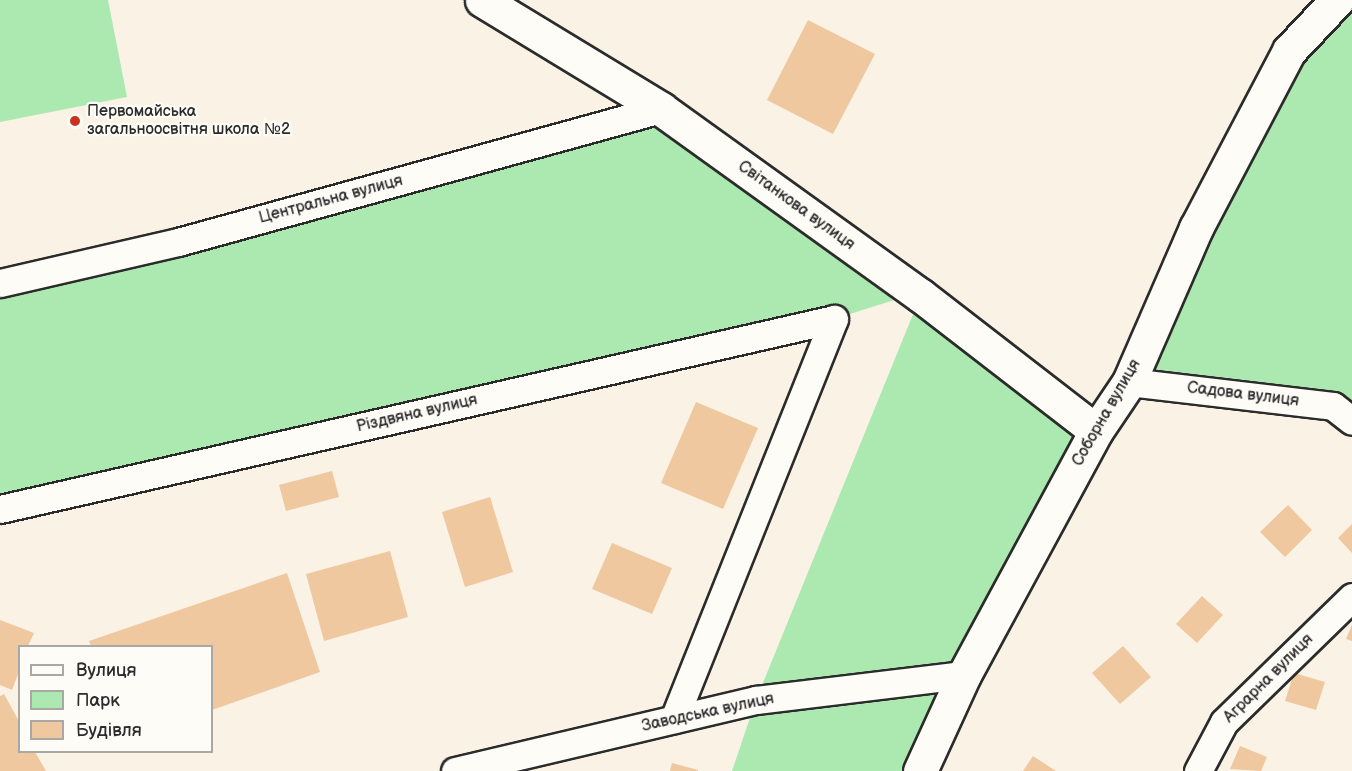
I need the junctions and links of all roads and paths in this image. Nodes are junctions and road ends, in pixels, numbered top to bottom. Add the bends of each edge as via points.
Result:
1 (482, 0) edge
2 (1337, 0) edge
3 (661, 109) junction
4 (0, 283) edge
5 (1129, 382) junction
6 (1352, 421) edge
7 (1096, 431) junction
8 (0, 509) edge
9 (1352, 597) edge
10 (964, 675) junction
11 (674, 719) junction
12 (455, 771) edge
13 (920, 771) edge
14 (1198, 771) edge

1 - 3 main road, Світанкова вулиця
2 - 5 main road, Соборна вулиця via 1289,51 1196,228
3 - 4 street, Центральна вулиця via 178,242
3 - 7 main road, Світанкова вулиця via 920,295
5 - 6 street, Садова вулиця via 1333,406
5 - 7 main road, Соборна вулиця
7 - 10 main road, Соборна вулиця
8 - 11 street, Різдвяна вулиця via 834,319
9 - 14 street, Аграрна вулиця via 1224,722
10 - 11 street, Заводська вулиця via 756,700
10 - 13 main road, Соборна вулиця
11 - 12 street, Заводська вулиця

